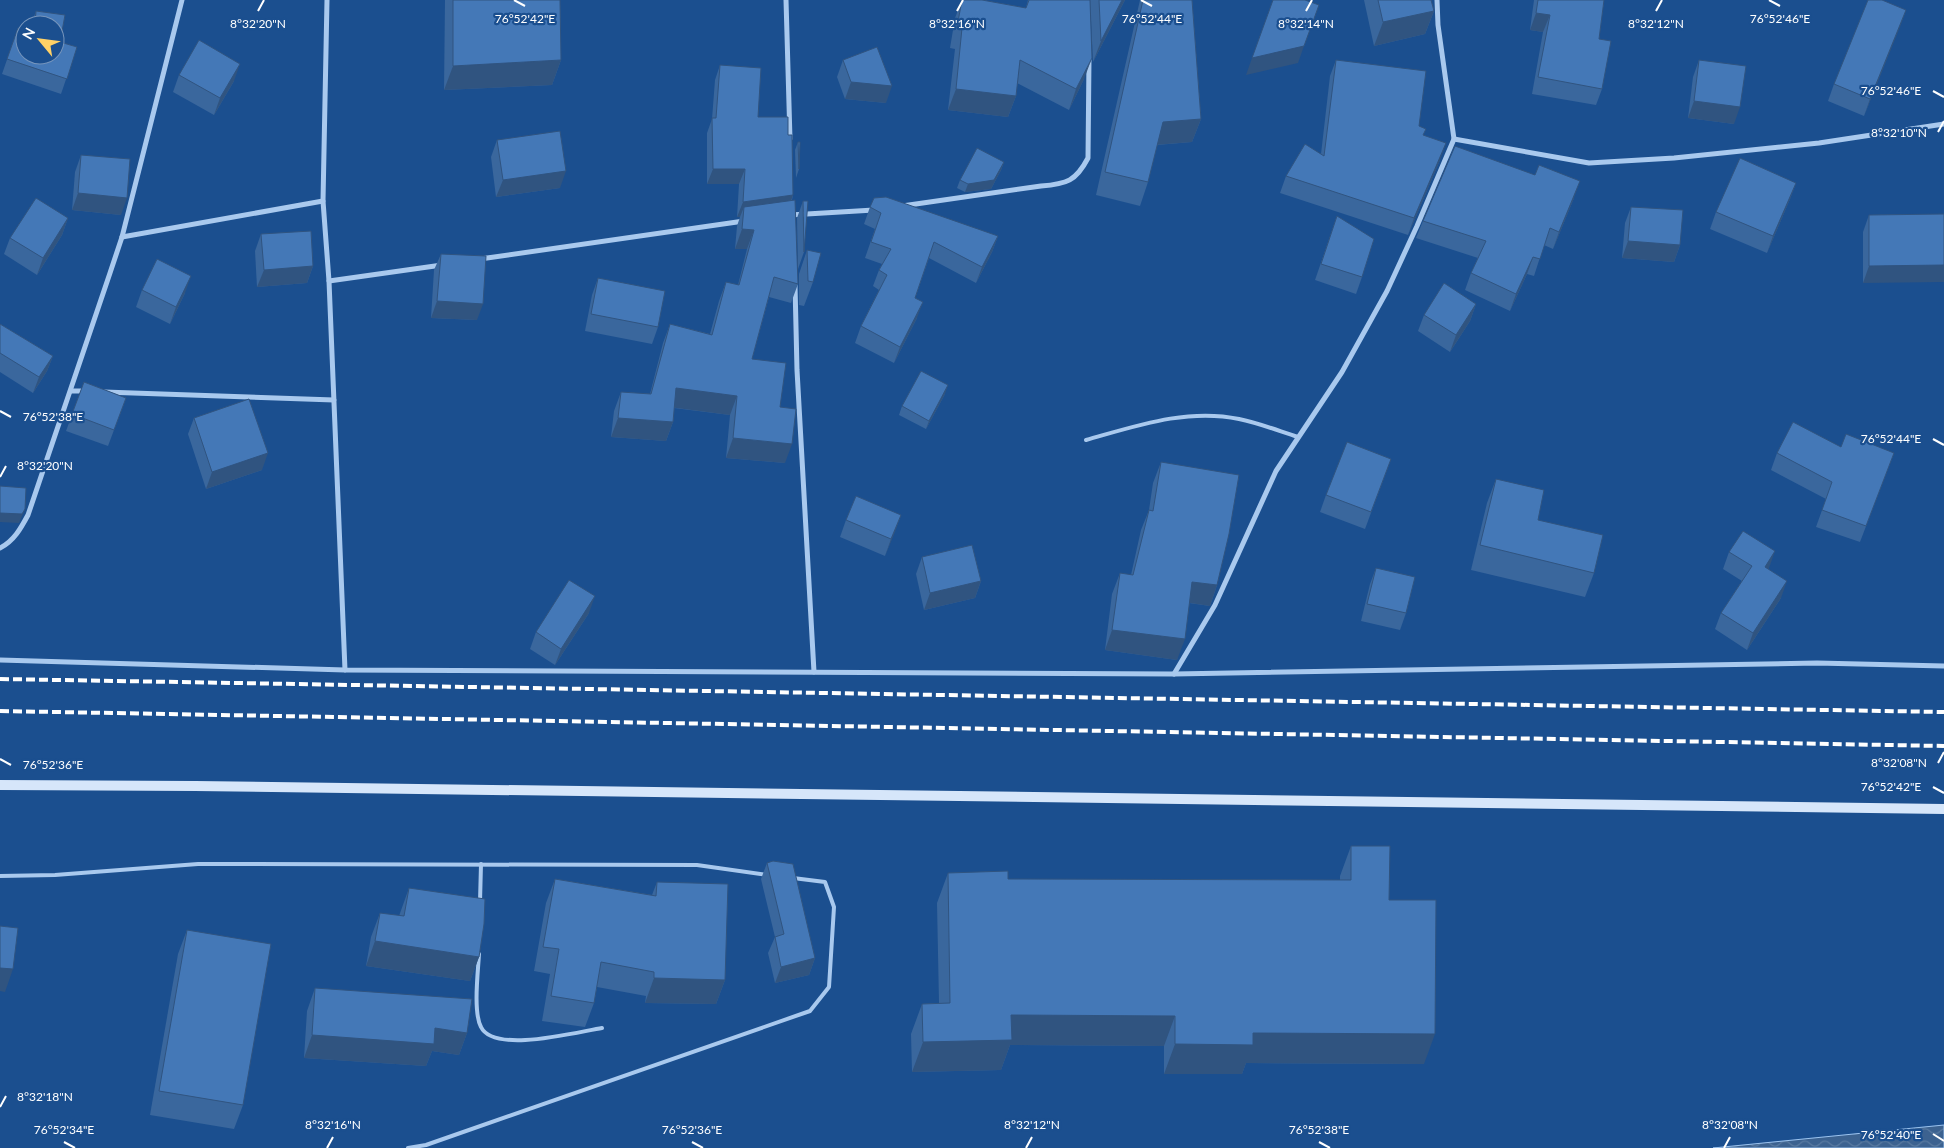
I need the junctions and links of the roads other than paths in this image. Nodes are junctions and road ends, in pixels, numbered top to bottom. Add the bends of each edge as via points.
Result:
1 (182, 0) edge
2 (327, 0) edge
3 (786, 0) edge
4 (1437, 0) edge
5 (1088, 49) edge
6 (1944, 124) edge
7 (1454, 139) junction
8 (791, 148) edge
9 (323, 201) junction
10 (793, 205) edge
11 (892, 207) edge
12 (882, 209) edge
13 (793, 214) junction
14 (784, 216) edge
15 (746, 221) edge
16 (793, 224) edge
17 (122, 237) junction
18 (475, 260) edge
19 (446, 264) edge
20 (329, 282) junction
21 (795, 283) edge
22 (71, 391) junction
23 (90, 391) edge
24 (100, 392) edge
25 (334, 400) junction
26 (1298, 437) junction
27 (1086, 440) dead end
28 (0, 548) edge
29 (0, 660) edge
30 (1944, 666) edge
31 (345, 670) junction
32 (814, 672) junction
33 (1174, 674) junction
34 (0, 785) edge
35 (1944, 809) edge
36 (481, 864) junction
37 (0, 876) edge
38 (776, 876) edge
39 (786, 877) edge
40 (480, 912) edge
41 (479, 950) edge
42 (602, 1028) dead end
43 (408, 1148) edge

1 - 17 street
2 - 9 street
3 - 8 street
4 - 7 street
5 - 11 street via 1088,158 1081,172 1070,181
6 - 7 street via 1819,143 1589,163
7 - 26 street via 1387,291 1342,372
9 - 17 street
9 - 20 street
10 - 13 street
12 - 13 street
13 - 14 street
13 - 16 street
15 - 18 street
17 - 22 street
19 - 20 street
20 - 25 street
21 - 32 street
22 - 23 street
22 - 28 street via 28,515 19,532
24 - 25 street
25 - 31 street
26 - 27 lane via 1238,419 1198,415 1158,420
26 - 33 street via 1276,471 1215,605
29 - 31 street
30 - 33 street via 1816,664
31 - 32 street
32 - 33 street
34 - 35 main road
36 - 37 lane via 198,864
36 - 38 lane via 697,865
36 - 40 lane
39 - 43 lane via 825,882 834,907 829,987 810,1011 426,1145
41 - 42 lane via 477,1016 485,1034 520,1041

